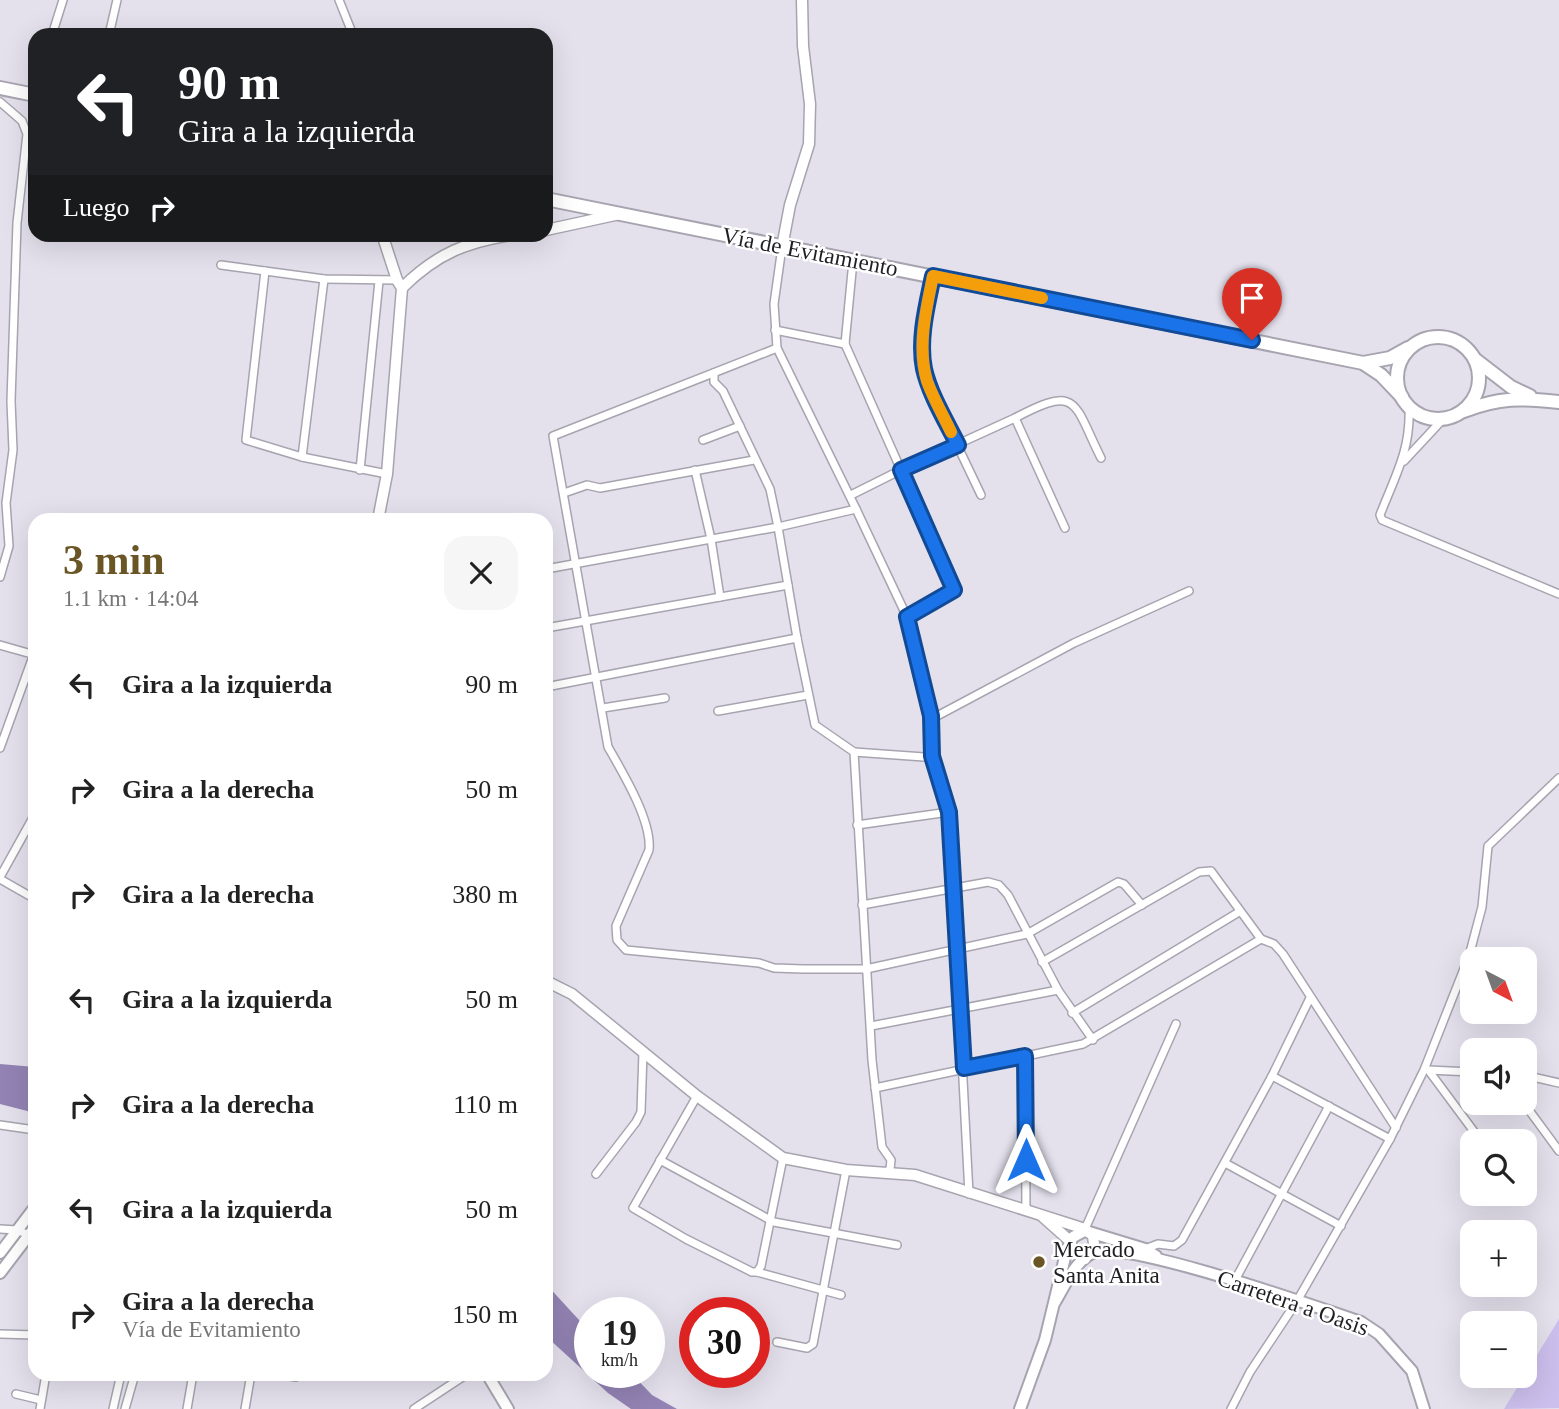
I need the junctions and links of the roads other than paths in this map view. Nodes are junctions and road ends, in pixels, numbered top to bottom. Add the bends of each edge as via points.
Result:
1 (63, 0) edge
2 (117, 0) edge
3 (339, 0) edge
4 (802, 0) edge
5 (54, 28) edge
6 (111, 28) edge
7 (350, 28) edge
8 (0, 88) edge
9 (28, 92) edge
10 (0, 102) edge
11 (553, 202) edge
12 (615, 215) junction
13 (553, 228) edge
14 (385, 242) edge
15 (479, 242) edge
16 (782, 247) junction
17 (853, 261) junction
18 (221, 265) dead end
19 (265, 271) junction
20 (933, 276) junction
21 (324, 279) junction
22 (379, 281) junction
23 (399, 284) junction
24 (775, 330) junction
25 (845, 344) junction
26 (1414, 345) junction
27 (777, 348) junction
28 (1474, 359) junction
29 (1363, 363) junction
30 (714, 373) junction
31 (1536, 400) junction
32 (1405, 402) junction
33 (1559, 402) edge
34 (1461, 412) junction
35 (1015, 418) junction
36 (1444, 418) junction
37 (740, 426) junction
38 (703, 440) dead end
39 (958, 445) junction
40 (302, 457) junction
41 (1101, 458) dead end
42 (754, 460) junction
43 (1404, 462) junction
44 (360, 470) junction
45 (695, 470) junction
46 (901, 470) junction
47 (387, 474) junction
48 (564, 494) junction
49 (851, 495) junction
50 (981, 495) dead end
51 (856, 509) junction
52 (379, 513) edge
53 (778, 527) junction
54 (1065, 528) dead end
55 (711, 539) junction
56 (577, 563) junction
57 (553, 568) edge
58 (0, 577) edge
59 (788, 585) junction
60 (1189, 591) dead end
61 (1559, 594) edge
62 (720, 597) junction
63 (907, 617) junction
64 (587, 620) junction
65 (553, 627) edge
66 (797, 638) junction
67 (0, 645) edge
68 (28, 652) edge
69 (28, 673) edge
70 (597, 678) junction
71 (553, 686) edge
72 (808, 695) junction
73 (664, 698) dead end
74 (603, 708) junction
75 (718, 711) dead end
76 (931, 716) junction
77 (0, 748) edge
78 (854, 752) junction
79 (932, 756) junction
80 (1559, 778) edge
81 (949, 812) junction
82 (857, 825) junction
83 (28, 827) edge
84 (0, 878) edge
85 (955, 888) junction
86 (28, 895) edge
87 (862, 905) junction
88 (1142, 905) junction
89 (1239, 912) junction
90 (1027, 934) junction
91 (1261, 939) junction
92 (958, 947) junction
93 (1042, 962) junction
94 (866, 969) junction
95 (553, 984) edge
96 (1058, 990) junction
97 (1310, 998) junction
98 (961, 1007) junction
99 (1072, 1013) junction
100 (1176, 1024) dead end
101 (871, 1026) junction
102 (1093, 1040) junction
103 (643, 1052) junction
104 (1025, 1056) junction
105 (964, 1068) junction
106 (1427, 1070) junction
107 (1460, 1071) edge
108 (1272, 1076) junction
109 (1537, 1078) edge
110 (1559, 1083) edge
111 (875, 1087) junction
112 (697, 1096) junction
113 (1329, 1106) junction
114 (1533, 1115) edge
115 (0, 1125) edge
116 (1396, 1128) junction
117 (28, 1129) edge
118 (1472, 1129) edge
119 (1391, 1139) junction
120 (1559, 1151) edge
121 (783, 1158) junction
122 (660, 1160) junction
123 (1225, 1163) junction
124 (846, 1170) junction
125 (885, 1173) junction
126 (596, 1174) dead end
127 (1282, 1192) junction
128 (970, 1194) junction
129 (1026, 1212) junction
130 (28, 1217) edge
131 (1043, 1217) junction
132 (769, 1218) junction
133 (1341, 1226) junction
134 (0, 1229) edge
135 (17, 1230) junction
136 (1087, 1230) junction
137 (28, 1231) edge
138 (834, 1232) junction
139 (28, 1236) edge
140 (1070, 1241) junction
141 (897, 1245) dead end
142 (1145, 1249) junction
143 (1095, 1252) junction
144 (0, 1253) edge
145 (1085, 1259) junction
146 (1161, 1259) junction
147 (757, 1272) junction
148 (0, 1273) edge
149 (1234, 1282) junction
150 (821, 1292) junction
151 (841, 1295) dead end
152 (1055, 1301) junction
153 (1297, 1301) junction
154 (0, 1334) edge
155 (28, 1335) edge
156 (777, 1342) dead end
157 (45, 1381) edge
158 (119, 1381) edge
159 (133, 1381) edge
160 (192, 1381) edge
161 (250, 1381) edge
162 (456, 1381) edge
163 (491, 1381) edge
164 (16, 1394) dead end
165 (41, 1400) junction
166 (40, 1409) edge
167 (113, 1409) edge
168 (125, 1409) edge
169 (187, 1409) edge
170 (245, 1409) edge
171 (414, 1409) edge
172 (508, 1409) edge
173 (1020, 1409) edge
174 (1231, 1409) edge
175 (1424, 1409) edge

1 - 5 street
2 - 6 street
3 - 7 street
4 - 16 street via 809,144
8 - 9 highway
10 - 58 street via 22,121 27,134 18,223 13,450 6,503 9,546
11 - 12 highway, Vía de Evitamiento
12 - 13 street
12 - 16 highway, Vía de Evitamiento
14 - 23 street
15 - 23 street via 450,251
16 - 17 highway, Vía de Evitamiento
16 - 24 street
17 - 20 highway, Vía de Evitamiento
17 - 25 street
18 - 19 street
19 - 21 street
19 - 40 street via 244,436 249,443
20 - 29 highway, Vía de Evitamiento
20 - 39 street via 925,319 924,369
21 - 22 street
21 - 40 street
22 - 23 street
22 - 44 street
23 - 47 street
24 - 25 street
24 - 27 street
25 - 46 street
26 - 28 highway via 1447,338 1460,343
26 - 29 highway, Vía de Evitamiento via 1390,358
26 - 32 highway via 1403,356 1398,371
27 - 30 street
27 - 49 street
28 - 31 highway
28 - 34 highway via 1478,386
29 - 32 highway, Vía de Evitamiento via 1381,374
30 - 37 street via 714,382
30 - 48 street via 555,434 552,440
31 - 33 highway
31 - 34 highway via 1490,401
32 - 36 highway via 1421,415
32 - 43 street via 1410,431
34 - 36 highway
35 - 39 street
35 - 41 street via 1048,401 1065,400 1075,406
35 - 54 street
36 - 43 street
37 - 38 street
37 - 42 street
39 - 46 street
39 - 50 street
40 - 44 street
42 - 45 street
42 - 53 street via 770,489
43 - 61 street via 1380,515 1382,520
44 - 47 street
45 - 48 street via 600,488 587,485
45 - 55 street
46 - 49 street
46 - 63 street via 954,590
47 - 52 street
48 - 56 street
49 - 51 street
51 - 53 street
51 - 63 street
53 - 55 street
53 - 59 street
55 - 56 street
55 - 62 street
56 - 57 street
56 - 64 street
59 - 62 street
59 - 66 street
60 - 76 street
62 - 64 street
63 - 76 street
64 - 65 street
64 - 70 street
66 - 70 street
66 - 72 street
67 - 68 street
69 - 77 street
70 - 71 street
70 - 74 street
72 - 75 street
72 - 78 street via 817,729
73 - 74 street
74 - 94 street via 608,747 650,838 616,926 617,940 626,950 774,968
76 - 79 street
78 - 79 street
78 - 82 street
79 - 81 street
80 - 106 street via 1488,846 1482,906 1469,956
81 - 82 street
81 - 85 street
82 - 87 street
83 - 84 street
84 - 86 street
85 - 87 street
85 - 90 street via 988,882 999,885
85 - 92 street
87 - 94 street
88 - 89 street via 1204,871 1215,874
88 - 90 street via 1118,882
88 - 93 street
89 - 91 street
89 - 99 street
90 - 92 street
90 - 93 street
91 - 97 street via 1279,949
91 - 102 street
92 - 94 street
92 - 98 street
93 - 96 street
94 - 101 street
95 - 103 street via 572,994
96 - 98 street
96 - 99 street
97 - 108 street
97 - 116 street
98 - 101 street
98 - 105 street
99 - 102 street
100 - 136 street
101 - 111 street
102 - 104 street
103 - 112 street
103 - 126 street via 641,1112
104 - 105 street
104 - 129 street
105 - 111 street
105 - 128 street
106 - 107 street
106 - 116 street
106 - 118 street
108 - 113 street
108 - 123 street
109 - 110 street
111 - 125 street via 882,1147 891,1160
112 - 121 street
112 - 122 street
113 - 119 street
113 - 127 street
114 - 120 street
115 - 117 street
116 - 119 street
119 - 133 street
121 - 124 street
121 - 132 street
122 - 132 street
122 - 147 street via 633,1208
123 - 127 street
123 - 142 street via 1178,1245
124 - 125 street
124 - 138 street
125 - 128 street via 915,1175
127 - 133 street
127 - 149 street
128 - 129 street
129 - 131 street
130 - 135 main road
131 - 136 street
131 - 140 street
132 - 138 street
132 - 147 street
133 - 153 street
134 - 135 street
135 - 137 street
135 - 144 main road
136 - 140 main road
136 - 142 main road, Carretera a Oasis
136 - 143 street via 1096,1244
138 - 141 street
138 - 150 street
139 - 148 main road
140 - 145 street via 1073,1251
140 - 152 main road
142 - 146 main road, Carretera a Oasis
143 - 145 main road
143 - 146 main road, Carretera a Oasis
145 - 152 main road
146 - 149 main road, Carretera a Oasis
147 - 150 street
149 - 153 main road, Carretera a Oasis
150 - 151 street
150 - 156 street via 811,1347
152 - 173 main road
153 - 174 street
153 - 175 main road, Carretera a Oasis via 1361,1321 1380,1334 1412,1371
154 - 155 street
157 - 165 street
158 - 167 street
159 - 168 street
160 - 169 street
161 - 170 street
162 - 171 street
163 - 172 main road
164 - 165 street
165 - 166 street

